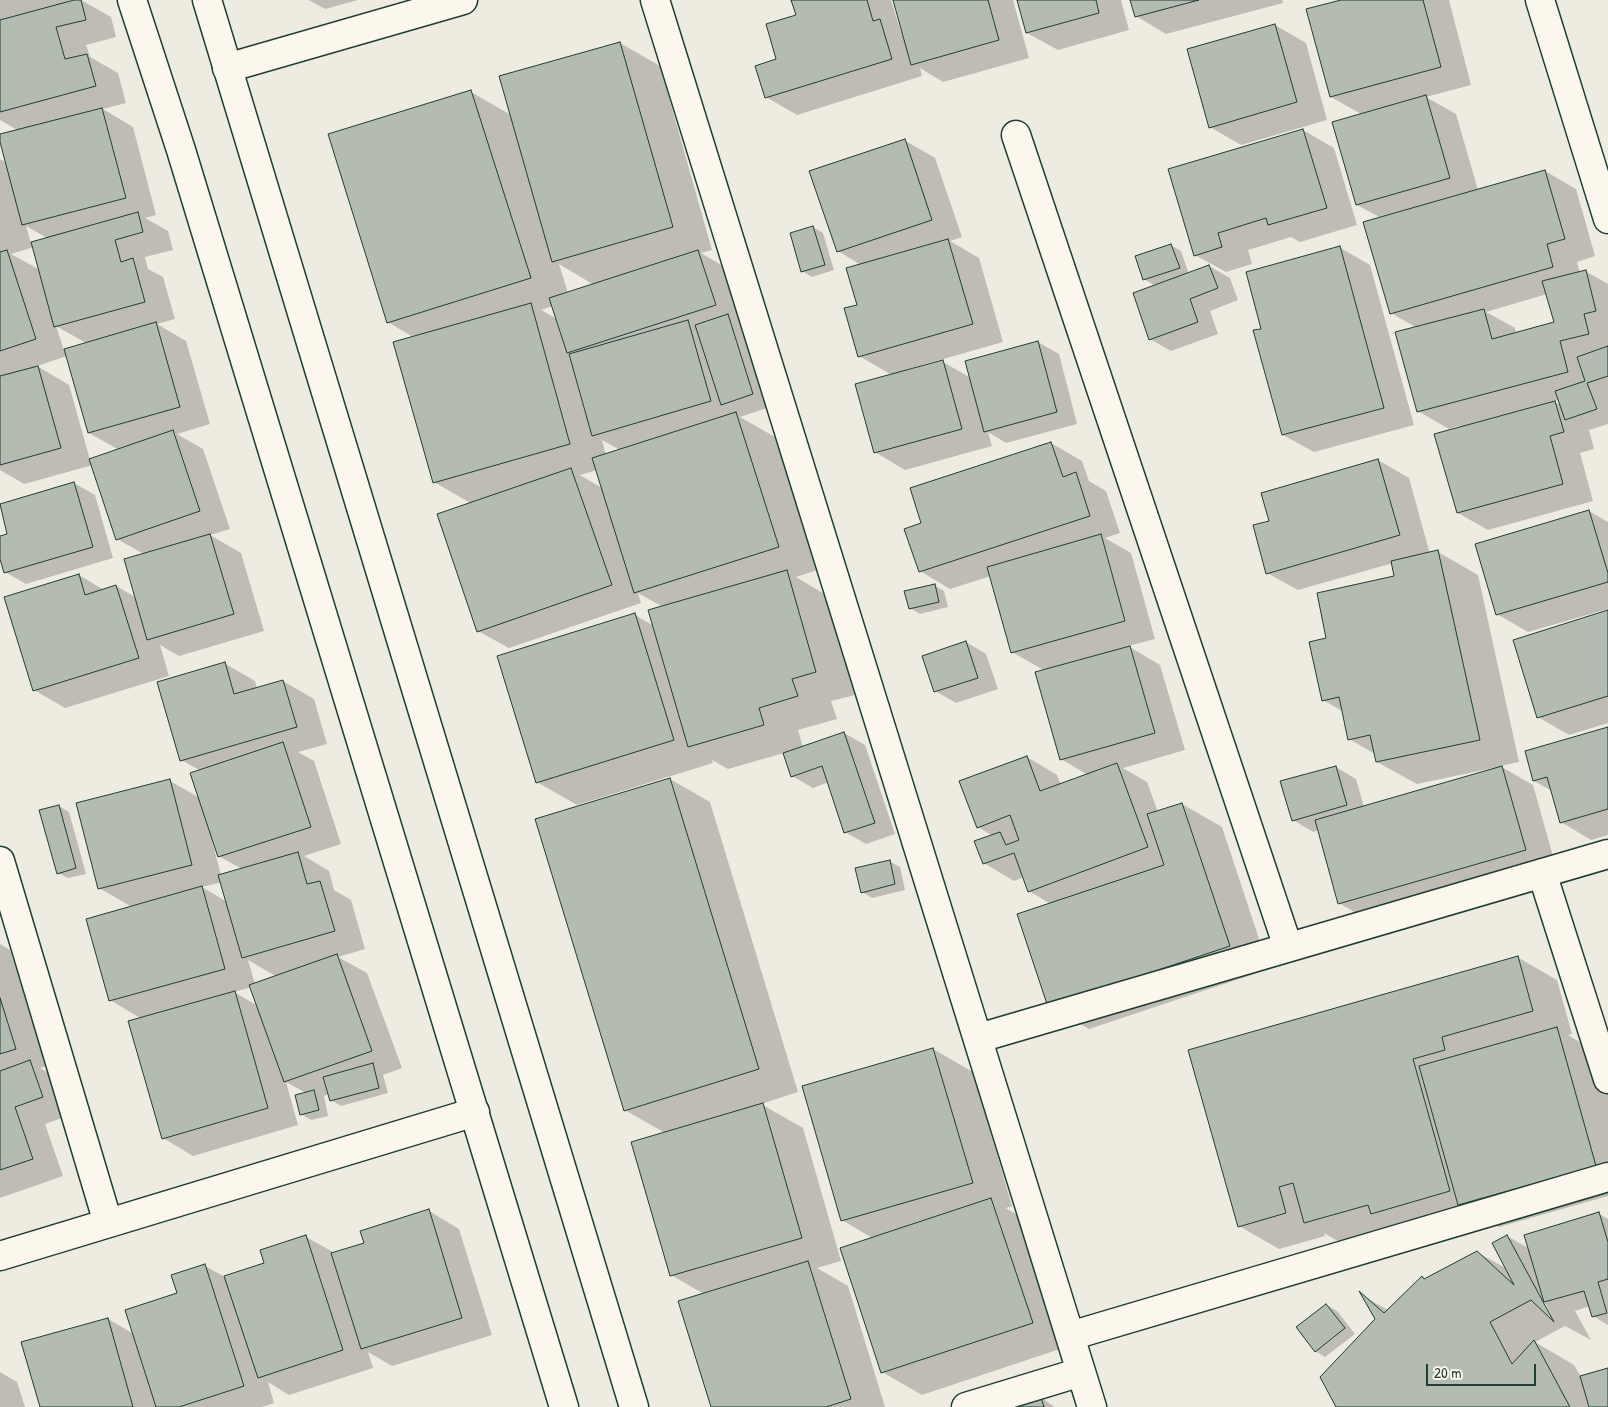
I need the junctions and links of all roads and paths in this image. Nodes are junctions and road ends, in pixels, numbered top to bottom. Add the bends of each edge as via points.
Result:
1 (132, 0) edge
2 (190, 0) edge
3 (207, 0) edge
4 (463, 0) edge
5 (655, 0) edge
6 (1540, 0) edge
7 (227, 68) junction
8 (1016, 135) dead end
9 (1608, 219) edge
10 (1608, 854) edge
11 (0, 862) edge
12 (1542, 873) junction
13 (1288, 948) junction
14 (979, 1038) junction
15 (1608, 1079) edge
16 (475, 1112) junction
17 (1608, 1177) edge
18 (108, 1223) junction
19 (0, 1256) edge
20 (1070, 1336) junction
21 (1081, 1372) junction
22 (564, 1407) edge
23 (634, 1407) edge
24 (966, 1407) edge
25 (1092, 1407) edge

1 - 16 street via 181,150
2 - 7 street
3 - 7 street
4 - 7 street
5 - 14 street
6 - 9 street
7 - 23 street
8 - 13 street
10 - 12 street
11 - 18 street
12 - 13 street
12 - 15 street
13 - 14 street
14 - 20 street
16 - 18 street
16 - 22 street
17 - 20 street
18 - 19 street
20 - 21 street
21 - 24 street
21 - 25 street

